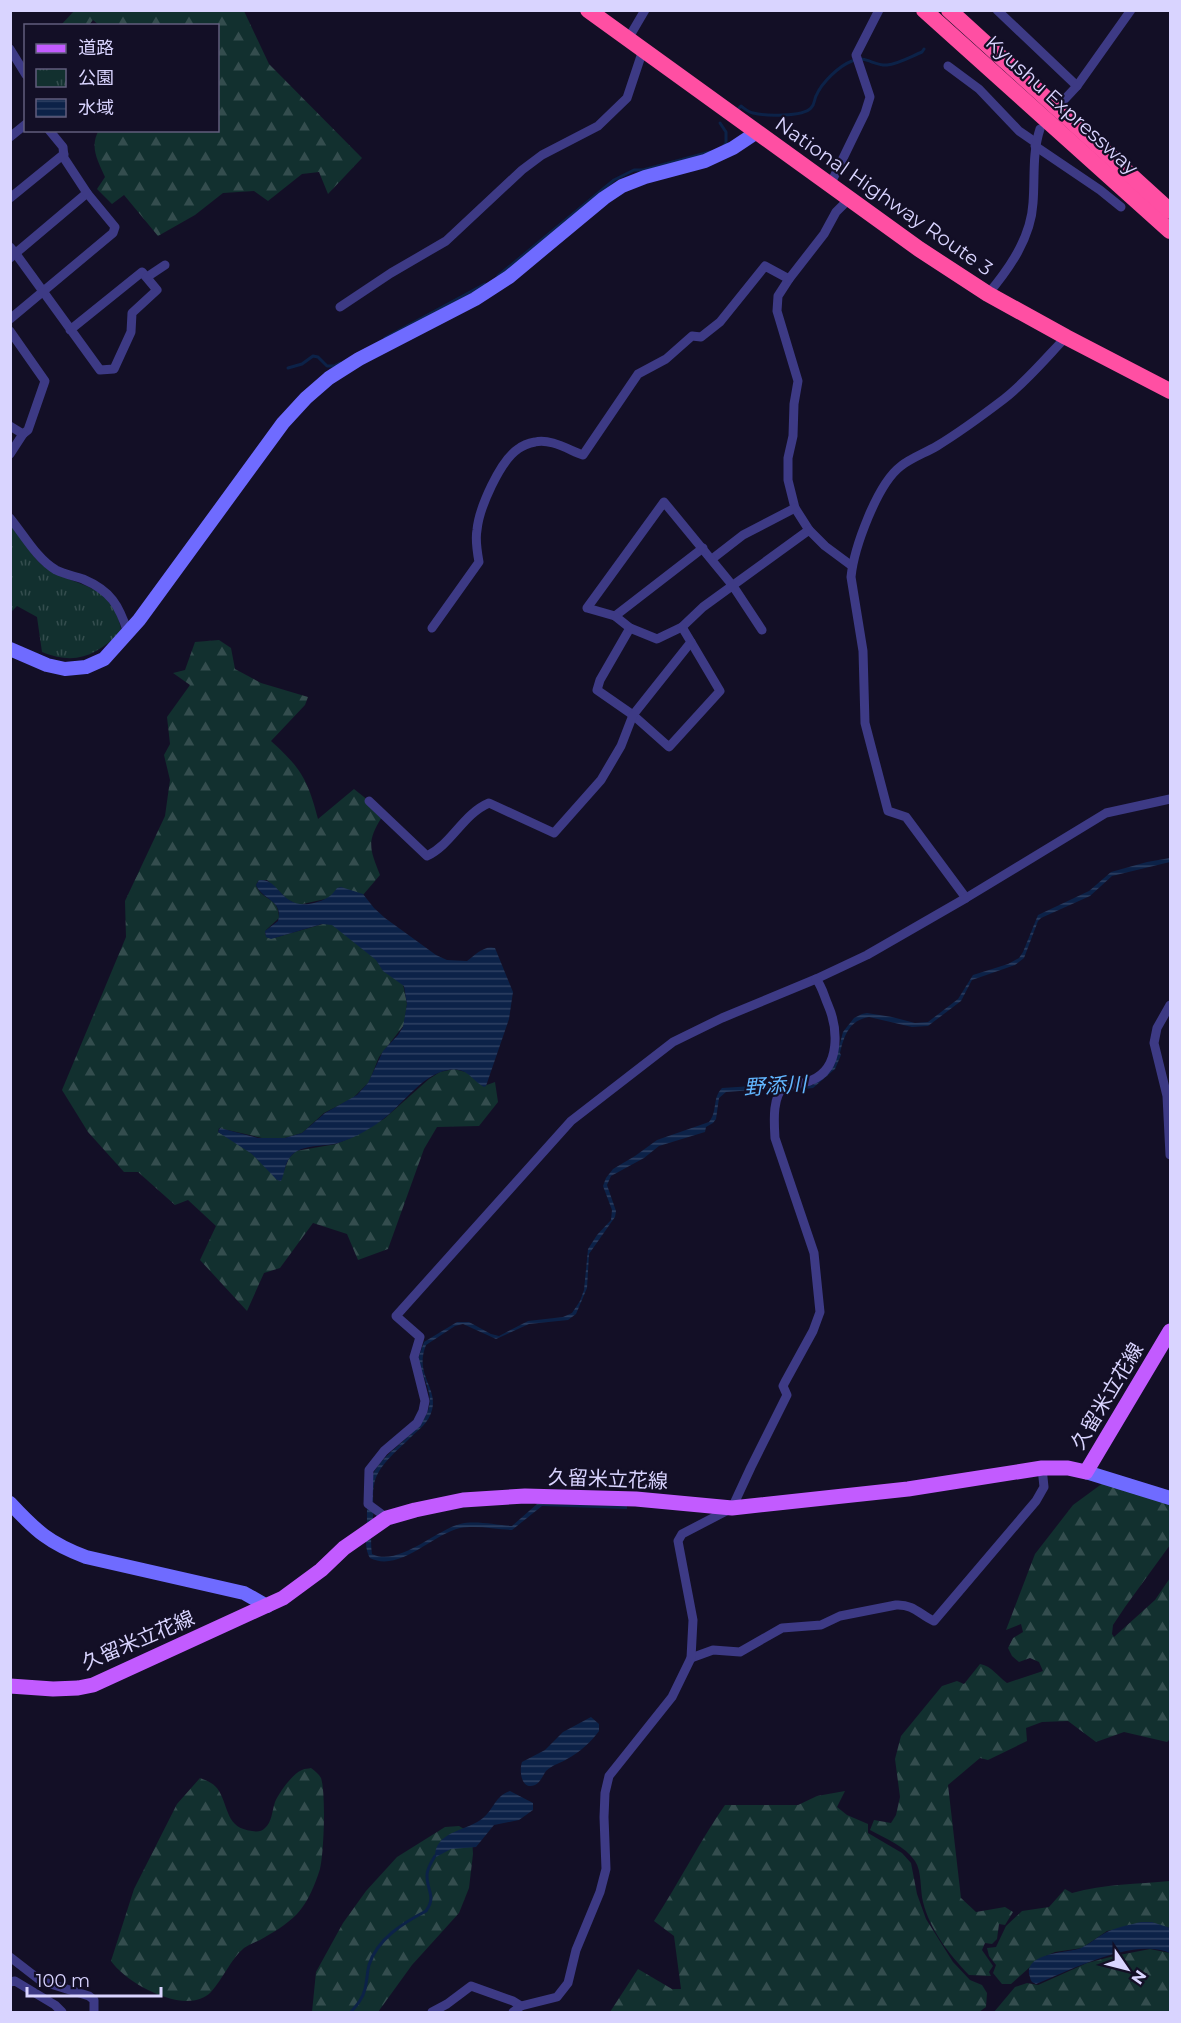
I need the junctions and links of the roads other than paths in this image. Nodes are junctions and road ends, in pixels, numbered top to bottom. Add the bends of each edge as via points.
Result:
1 (588, 10) edge
2 (645, 10) edge
3 (879, 10) edge
4 (924, 10) edge
5 (949, 10) edge
6 (996, 10) edge
7 (1131, 10) edge
8 (628, 39) junction
9 (10, 49) edge
10 (644, 50) junction
11 (948, 66) dead end
12 (24, 72) edge
13 (1077, 86) junction
14 (1063, 101) dead end
15 (24, 126) edge
16 (1040, 129) dead end
17 (51, 132) edge
18 (757, 132) junction
19 (10, 137) edge
20 (1035, 144) junction
21 (64, 154) junction
22 (830, 185) junction
23 (87, 193) junction
24 (10, 198) edge
25 (849, 199) junction
26 (1121, 207) dead end
27 (1170, 211) edge
28 (1170, 231) edge
29 (12, 253) edge
30 (165, 265) dead end
31 (147, 277) junction
32 (789, 279) junction
33 (43, 292) junction
34 (988, 294) junction
35 (340, 308) dead end
36 (10, 319) edge
37 (70, 330) junction
38 (10, 331) edge
39 (1066, 337) junction
40 (1170, 391) edge
41 (10, 426) edge
42 (23, 434) junction
43 (10, 453) edge
44 (795, 507) junction
45 (10, 518) edge
46 (809, 530) junction
47 (703, 548) junction
48 (712, 559) junction
49 (852, 566) junction
50 (733, 586) junction
51 (615, 616) junction
52 (682, 627) junction
53 (432, 628) dead end
54 (630, 628) junction
55 (762, 630) dead end
56 (128, 633) junction
57 (691, 642) junction
58 (10, 649) edge
59 (633, 715) junction
60 (1170, 799) edge
61 (369, 801) dead end
62 (966, 898) junction
63 (816, 979) junction
64 (1170, 1005) edge
65 (1170, 1155) edge
66 (1170, 1331) edge
67 (1042, 1468) junction
68 (1086, 1472) junction
69 (1170, 1497) edge
70 (10, 1503) edge
71 (732, 1508) junction
72 (387, 1518) junction
73 (267, 1605) junction
74 (691, 1658) junction
75 (10, 1686) edge
76 (10, 1957) edge
77 (10, 1982) edge
78 (521, 2006) junction
79 (62, 2013) edge
80 (94, 2013) edge
81 (432, 2013) edge
82 (513, 2013) edge

1 - 8 highway, National Highway Route 3
2 - 8 street
3 - 22 street via 857,58 870,97
4 - 28 highway, Kyushu Expressway
5 - 27 highway, Kyushu Expressway
6 - 13 street
7 - 13 street
8 - 10 highway, National Highway Route 3
9 - 12 street
10 - 18 highway, National Highway Route 3
10 - 35 street via 627,98 598,126 542,155 446,241
11 - 20 street via 979,89
13 - 14 street
15 - 19 street
16 - 20 street
17 - 21 street
18 - 22 highway, National Highway Route 3
18 - 56 street via 705,161 622,186 581,215 509,277 329,378 283,423
20 - 26 street
20 - 34 street via 1033,207 1028,227 1005,275
21 - 23 street
21 - 24 street
22 - 25 highway, National Highway Route 3
23 - 29 street
23 - 33 street via 115,227 113,233
25 - 32 street
25 - 34 highway, National Highway Route 3
29 - 33 street
30 - 31 street
31 - 37 street via 142,272
31 - 37 street via 157,290 132,313 131,332 114,369 100,370
32 - 44 street via 778,296 777,311 798,381 788,458 788,480
32 - 53 street via 765,266 720,322 701,337 692,336 666,359 638,374 583,455 537,441 517,449 499,471 483,505 477,529 479,562
33 - 36 street
33 - 37 street
34 - 39 highway, National Highway Route 3
38 - 42 street via 45,381 28,430
39 - 40 highway, National Highway Route 3
39 - 49 street via 1005,398 937,446 900,466 873,504
41 - 42 street
42 - 43 street
44 - 46 street
44 - 48 street via 742,535
45 - 56 street via 56,570 104,590 114,601
46 - 49 street
46 - 50 street
47 - 48 street
47 - 51 street
47 - 51 street via 664,502 587,608
48 - 50 street
49 - 62 street via 863,651 865,723 888,811 906,817
50 - 52 street
50 - 55 street
51 - 54 street
52 - 54 street via 657,639
52 - 57 street
54 - 59 street via 597,690
56 - 58 street via 104,659 86,667 65,669 47,665
57 - 59 street
57 - 59 street via 720,691 669,747
59 - 61 street via 601,780 554,833 489,803 478,807 438,851 428,856
60 - 62 street via 1107,813
62 - 63 street via 867,955
63 - 71 street via 834,1024 833,1056 829,1067 814,1079 784,1084 779,1090 774,1118 775,1138 814,1253 820,1312 783,1386 787,1395
63 - 72 street via 673,1042 571,1121 396,1316 420,1337 414,1358 425,1401 417,1423 384,1451 369,1470 368,1504
64 - 65 street via 1154,1042 1167,1096
66 - 68 main road, 久留米立花線
67 - 68 main road, 久留米立花線
67 - 71 main road, 久留米立花線 via 908,1489
67 - 74 street via 1044,1487 1036,1501 934,1622 912,1607 896,1605 840,1616 821,1625 782,1628 740,1652 713,1650
68 - 69 street
70 - 73 street via 36,1530 68,1550 244,1593
71 - 72 main road, 久留米立花線 via 636,1499 525,1496 463,1500
71 - 74 street via 682,1534 678,1541 693,1620
72 - 73 main road, 久留米立花線 via 344,1548 300,1587
73 - 75 main road, 久留米立花線 via 93,1685 53,1689
74 - 78 street via 672,1697 609,1776 604,1817 606,1869 568,1983 557,1997
76 - 80 street via 41,1981 89,1996 94,2000
77 - 79 street via 15,1981
78 - 81 street via 471,1986
78 - 82 street

